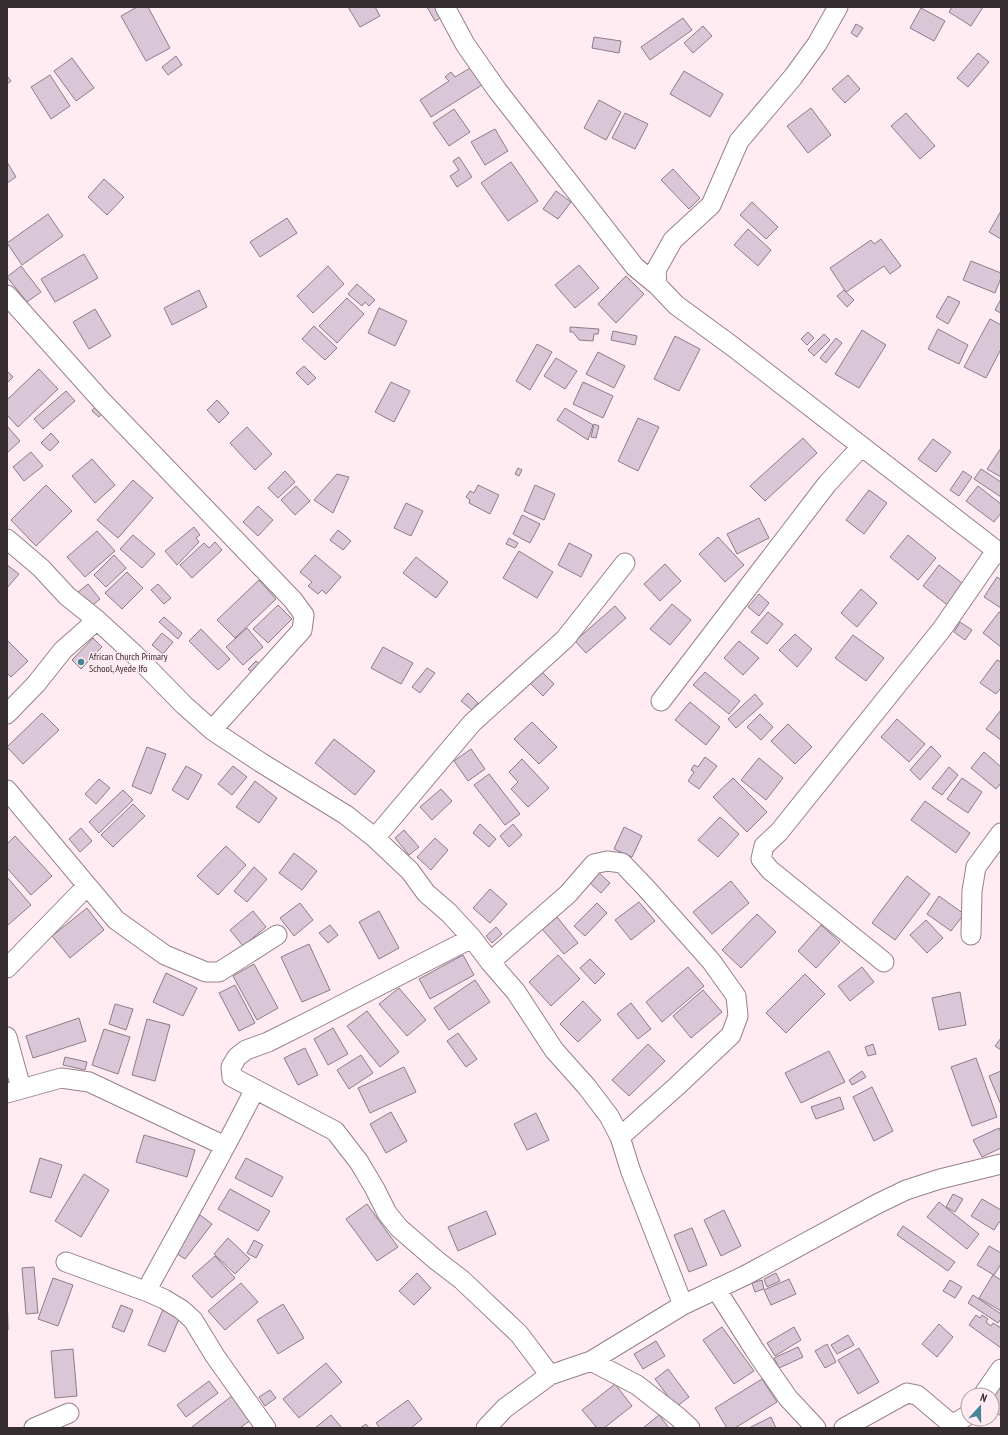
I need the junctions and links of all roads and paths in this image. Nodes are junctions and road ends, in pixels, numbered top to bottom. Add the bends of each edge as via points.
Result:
1 (445, 7) edge
2 (838, 7) edge
3 (657, 285) junction
4 (7, 294) edge
5 (861, 447) junction
6 (7, 538) edge
7 (999, 552) edge
8 (624, 564) dead end
9 (97, 620) junction
10 (661, 700) dead end
11 (7, 714) edge
12 (212, 730) junction
13 (7, 790) edge
14 (1001, 834) edge
15 (375, 838) junction
16 (87, 886) junction
17 (277, 935) dead end
18 (971, 935) dead end
19 (472, 938) junction
20 (490, 962) junction
21 (884, 962) dead end
22 (7, 968) edge
23 (7, 1037) edge
24 (255, 1089) junction
25 (14, 1091) edge
26 (620, 1137) junction
27 (225, 1146) junction
28 (1001, 1164) edge
29 (66, 1262) dead end
30 (716, 1289) junction
31 (148, 1292) junction
32 (683, 1305) junction
33 (591, 1361) junction
34 (1001, 1369) edge
35 (550, 1375) junction
36 (989, 1387) edge
37 (69, 1413) dead end
38 (960, 1420) edge
39 (494, 1425) edge
40 (34, 1428) edge
41 (266, 1428) edge
42 (690, 1428) edge
43 (816, 1428) edge
44 (844, 1428) edge

1 - 3 street via 465,44 497,90 635,267
2 - 3 street via 797,72 740,141 711,205 673,240 656,270
3 - 5 street via 676,305
4 - 12 street via 100,399 293,600 304,615 302,630
5 - 7 street
5 - 10 street via 827,484
6 - 9 street via 41,568 67,596
7 - 21 street via 942,629 779,832 764,846 762,858 770,870
8 - 15 street via 565,639 472,723
9 - 11 street via 63,650 36,684
9 - 12 street
12 - 15 street via 346,815
13 - 16 street
14 - 18 street via 976,867 972,890
15 - 19 street via 410,870 426,893
16 - 17 street via 116,920 165,955 206,972 219,972
16 - 22 street
19 - 20 street
19 - 24 street via 268,1042 246,1050 236,1057 231,1067 232,1077
20 - 26 street via 516,992 554,1050 609,1116
20 - 26 street via 568,894 594,864 607,861 622,864 711,961 736,996 738,1016 731,1035
23 - 25 street
24 - 27 street
24 - 35 street via 335,1131 359,1162 387,1213 399,1228 462,1280 519,1334
25 - 27 street via 60,1078 89,1082
26 - 32 street
27 - 31 street via 151,1282
28 - 30 street via 906,1190
29 - 31 street
30 - 32 street
30 - 43 street via 788,1398
31 - 41 street via 182,1310 192,1320
32 - 33 street
33 - 35 street
33 - 42 street via 637,1385
34 - 36 street
35 - 39 street via 505,1408
37 - 40 street
38 - 44 street via 949,1422 917,1395 907,1394

